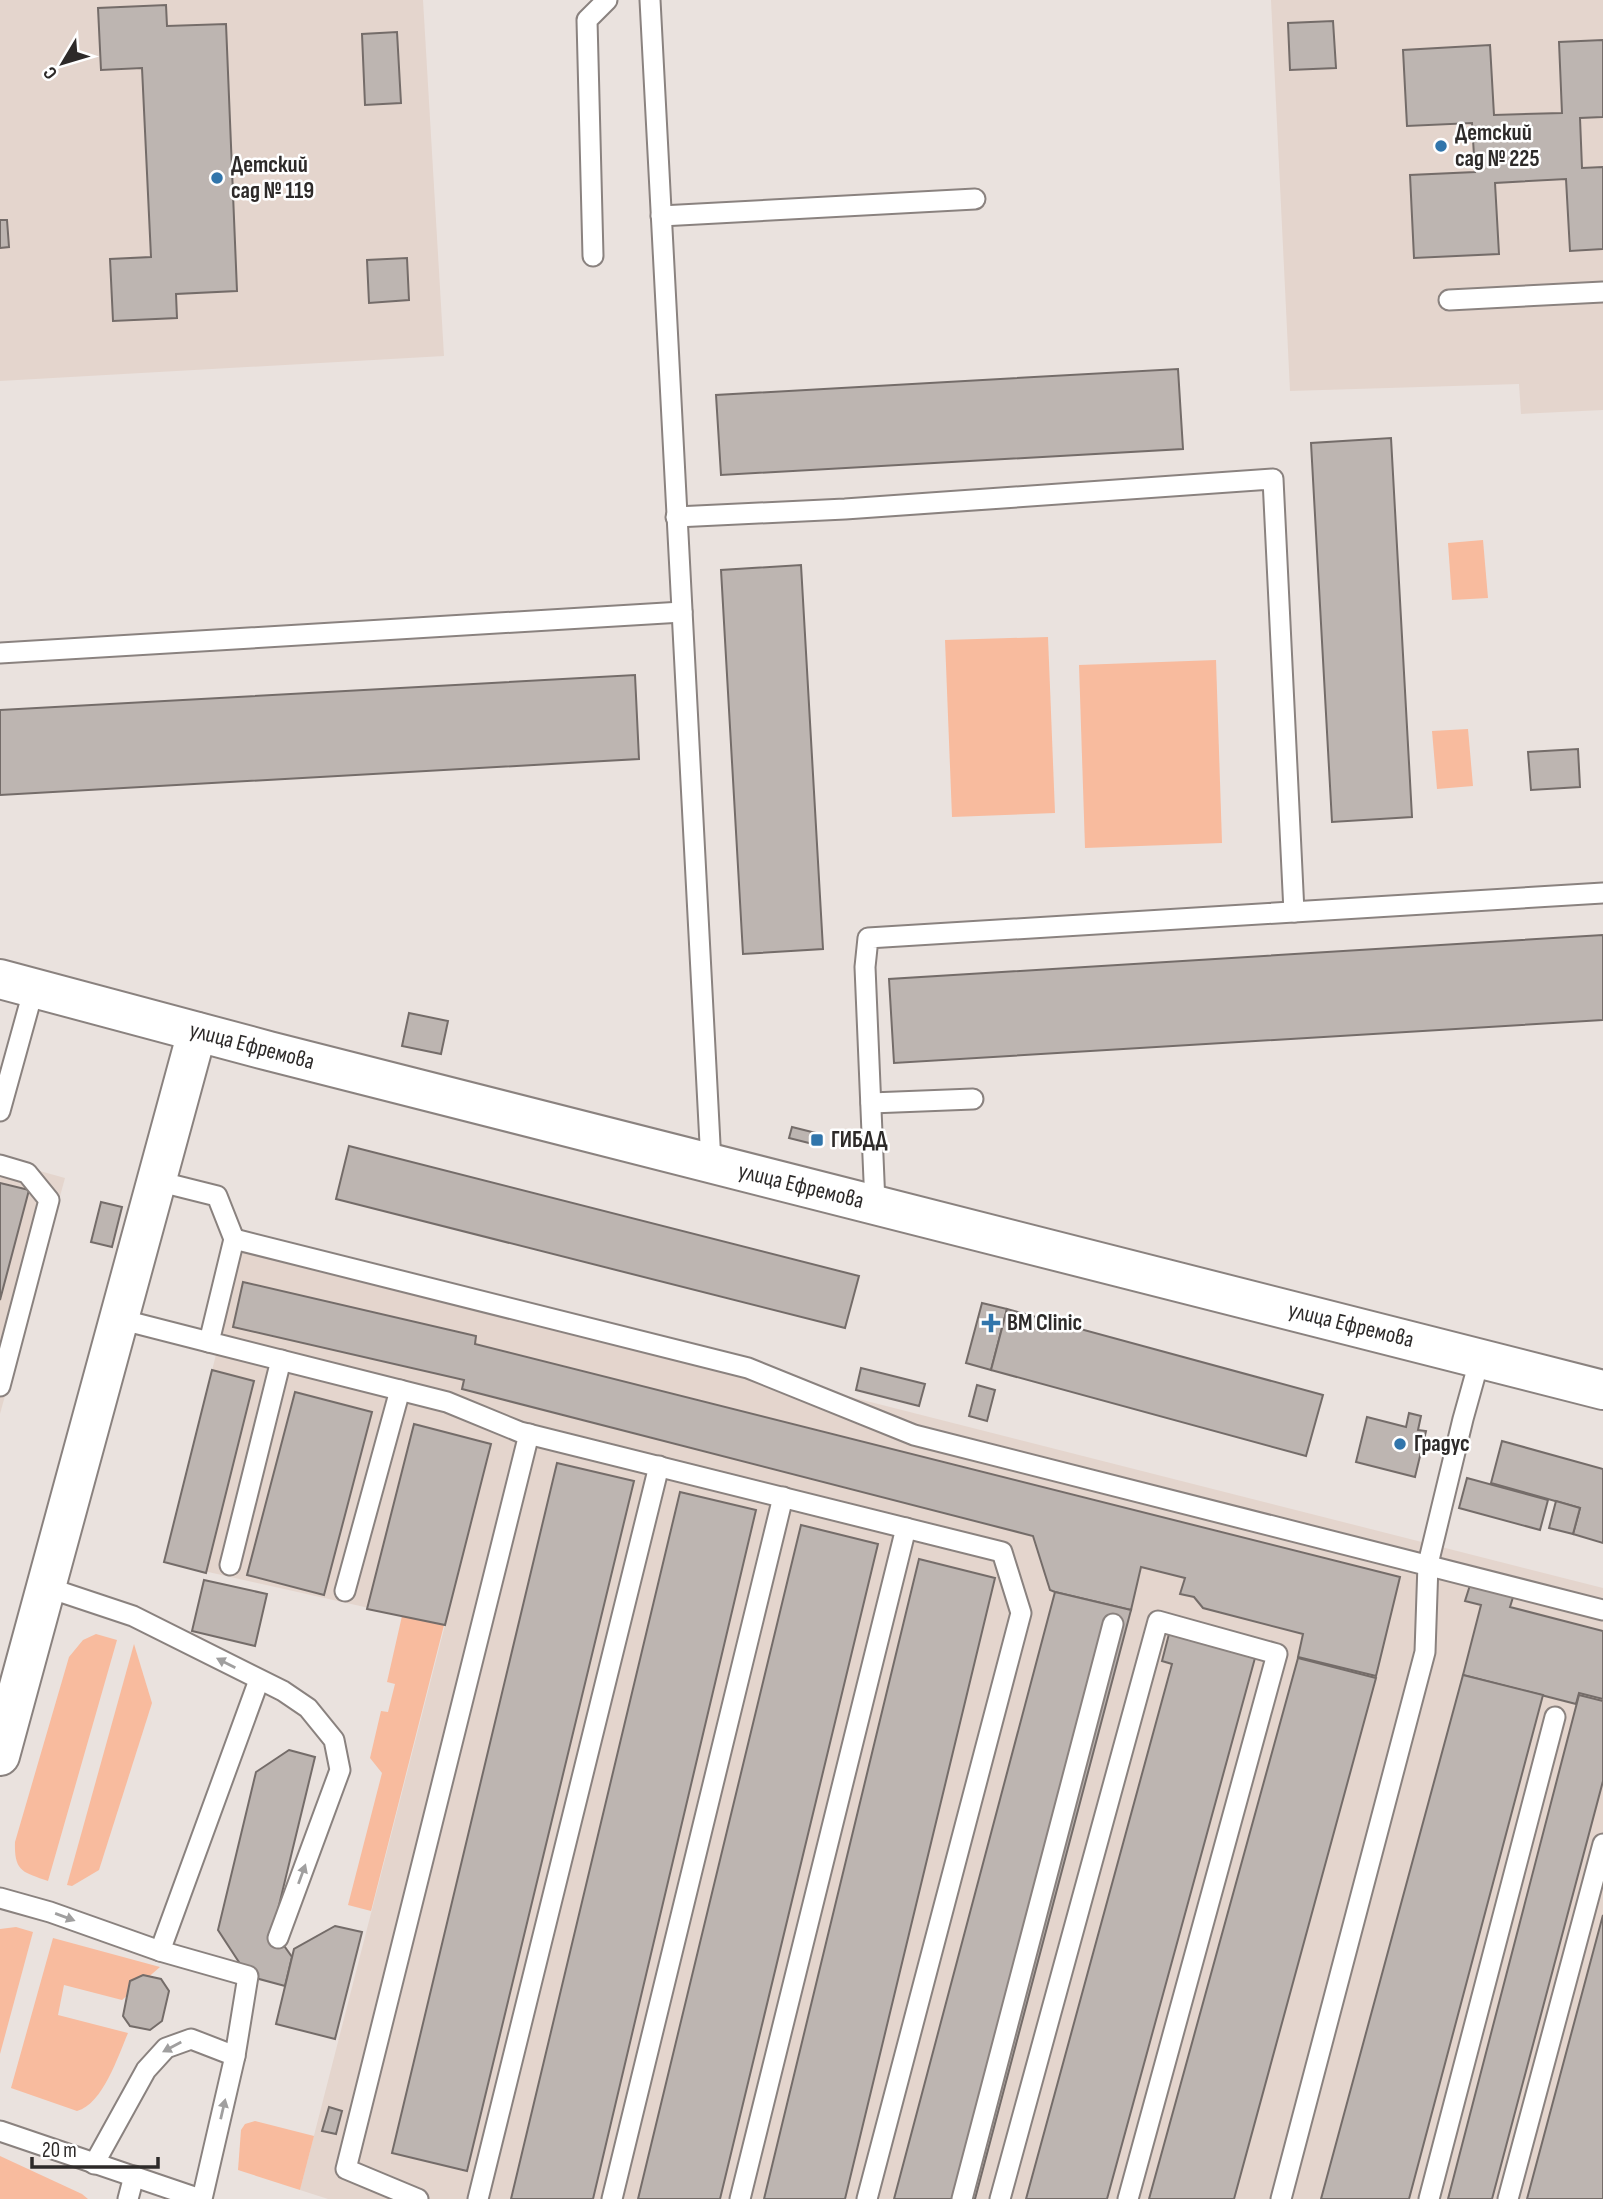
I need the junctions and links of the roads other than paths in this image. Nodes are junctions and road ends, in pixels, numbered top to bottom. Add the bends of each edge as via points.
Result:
1 (607, 0) edge
2 (650, 0) edge
3 (975, 199) dead end
4 (661, 216) junction
5 (593, 256) dead end
6 (1603, 292) edge
7 (1449, 300) dead end
8 (676, 517) junction
9 (681, 612) junction
10 (0, 653) edge
11 (1603, 893) edge
12 (1294, 912) junction
13 (17, 983) edge
14 (197, 1032) junction
15 (974, 1099) dead end
16 (871, 1103) junction
17 (0, 1111) edge
18 (711, 1163) junction
19 (0, 1166) edge
20 (157, 1181) junction
21 (875, 1204) junction
22 (234, 1239) junction
23 (120, 1319) junction
24 (209, 1342) junction
25 (1480, 1358) junction
26 (281, 1360) junction
27 (0, 1386) edge
28 (400, 1390) junction
29 (1603, 1390) edge
30 (529, 1434) junction
31 (659, 1466) junction
32 (783, 1497) junction
33 (906, 1528) junction
34 (1428, 1563) junction
35 (230, 1565) dead end
36 (46, 1587) junction
37 (345, 1591) dead end
38 (1603, 1610) edge
39 (1113, 1624) dead end
40 (259, 1679) junction
41 (1555, 1717) dead end
42 (0, 1756) edge
43 (1603, 1844) edge
44 (0, 1898) edge
45 (278, 1938) dead end
46 (160, 1951) junction
47 (235, 2056) junction
48 (0, 2131) edge
49 (94, 2164) junction
50 (134, 2176) junction
51 (128, 2199) edge
52 (201, 2199) edge
53 (418, 2199) edge
54 (478, 2199) edge
55 (612, 2199) edge
56 (740, 2199) edge
57 (867, 2199) edge
58 (962, 2199) edge
59 (1000, 2199) edge
60 (1128, 2199) edge
61 (1281, 2199) edge
62 (1429, 2199) edge
63 (1508, 2199) edge

1 - 5 lane via 587,20
2 - 4 lane
3 - 4 lane
4 - 8 lane
6 - 7 lane
8 - 9 lane
8 - 12 lane via 1273,479
9 - 10 lane
9 - 18 lane
11 - 12 lane
12 - 16 lane via 868,938 864,967
13 - 14 street, улица Ефремова
13 - 17 lane
14 - 18 street, улица Ефремова
14 - 20 street
15 - 16 lane
16 - 21 lane
18 - 21 street, улица Ефремова
19 - 27 lane via 27,1173 49,1200
20 - 22 lane via 217,1196
20 - 23 street
21 - 25 street, улица Ефремова
22 - 24 lane
22 - 34 lane via 748,1368 914,1435
23 - 24 lane
23 - 36 street
24 - 26 lane
25 - 29 street, улица Ефремова
25 - 34 lane
26 - 28 lane
26 - 35 lane
28 - 30 lane via 447,1402
28 - 37 lane
30 - 31 lane
30 - 53 lane via 346,2169
31 - 32 lane
31 - 54 lane
32 - 33 lane
32 - 55 lane
33 - 56 lane
33 - 57 lane via 1002,1552 1021,1613
34 - 38 lane
34 - 61 lane via 1425,1652
40 -> 36 lane via 133,1616
36 - 42 street
39 - 58 lane
45 -> 40 lane via 340,1770 334,1740 308,1708
40 - 46 lane
41 - 62 lane
43 - 63 lane
44 -> 46 lane
46 - 47 lane via 248,1976
47 -> 49 lane via 191,2039 166,2048 146,2070
52 -> 47 lane
48 - 49 lane
49 - 50 lane
50 - 51 lane
50 - 52 lane
59 - 60 lane via 1158,1621 1278,1654

